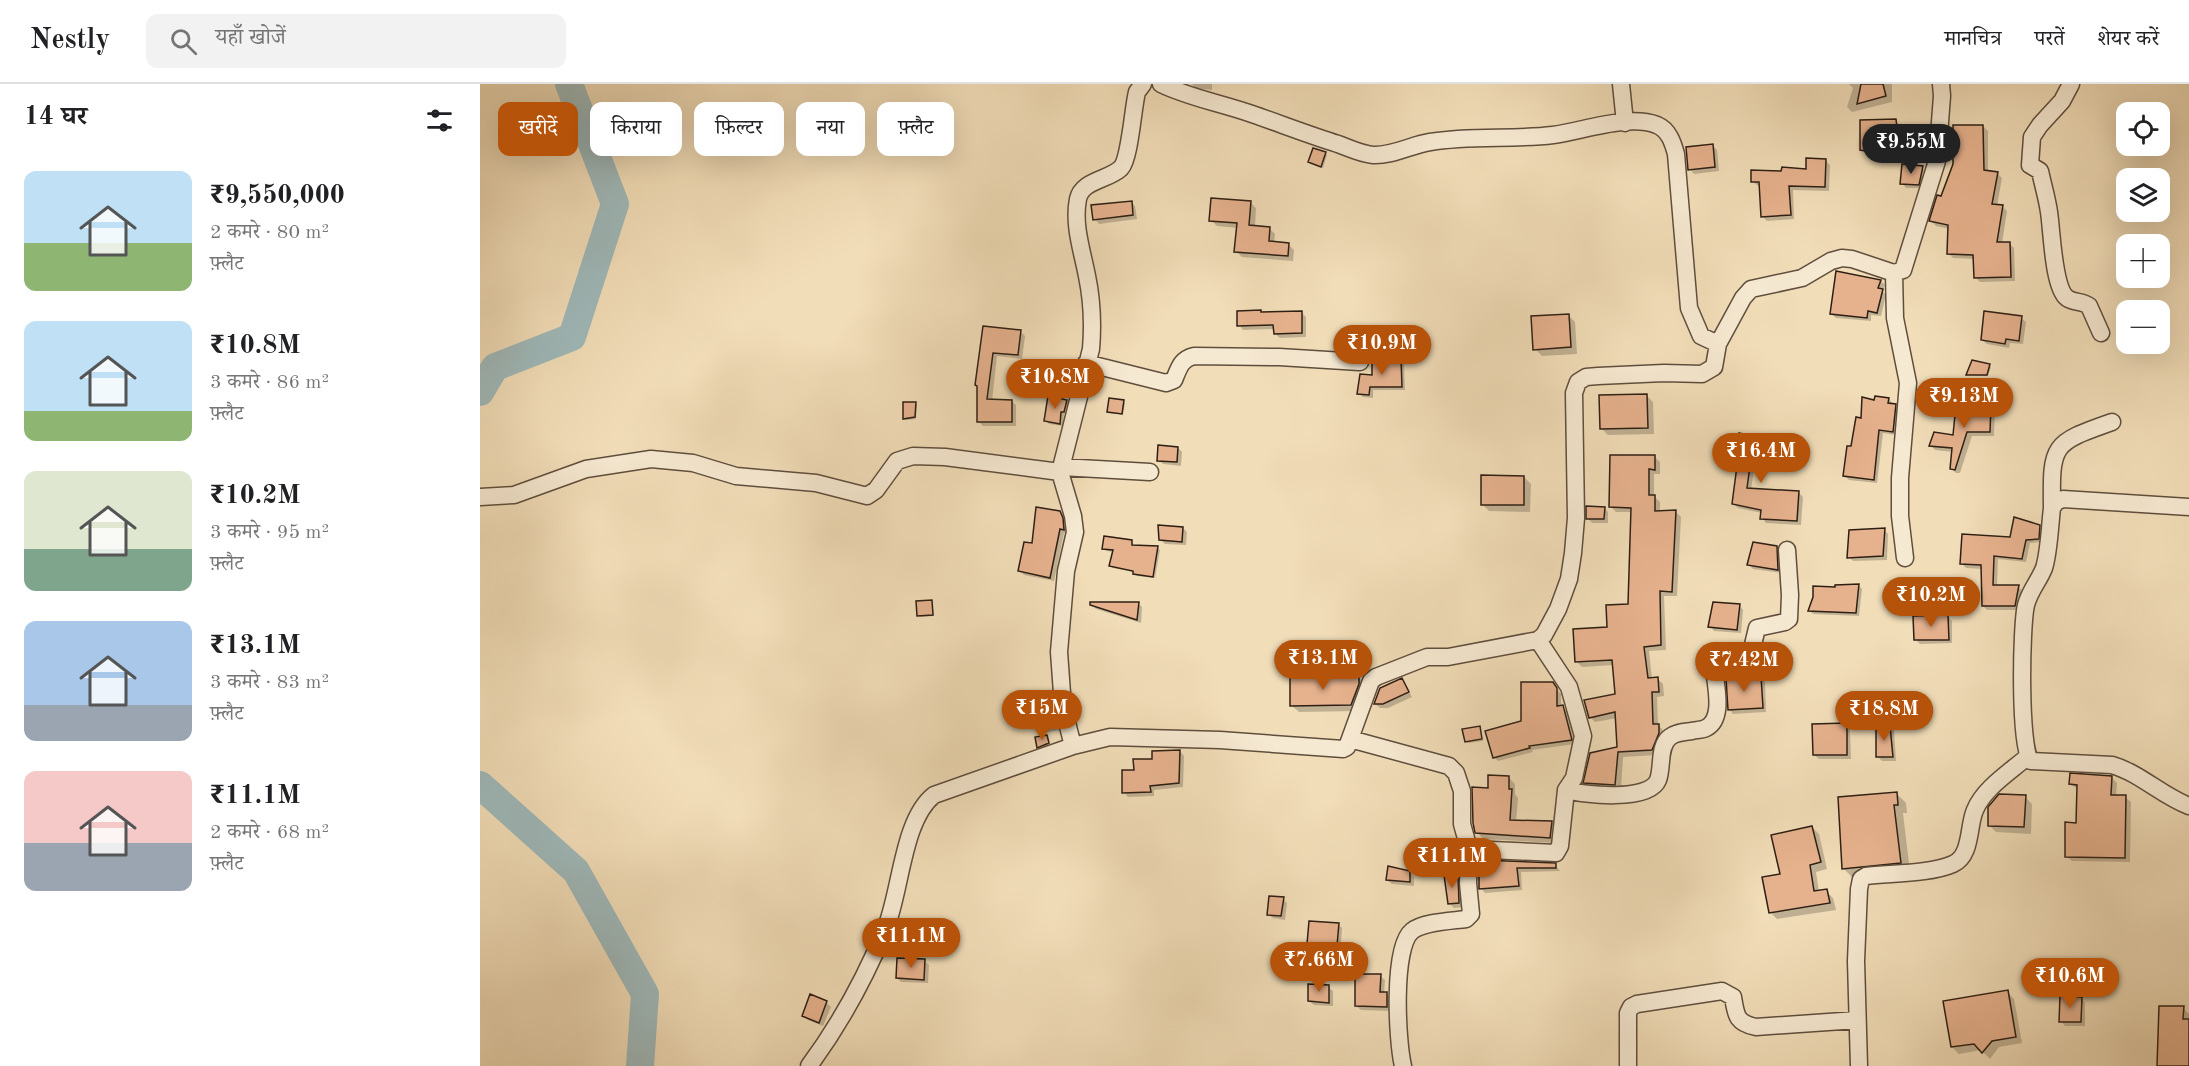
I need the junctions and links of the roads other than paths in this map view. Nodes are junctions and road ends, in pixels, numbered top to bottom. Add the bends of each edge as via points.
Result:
1 (1143, 84) edge
2 (1161, 84) edge
3 (1621, 84) edge
4 (1941, 84) edge
5 (2071, 84) edge
6 (1625, 123) junction
7 (1894, 273) junction
8 (2101, 333) dead end
9 (1718, 344) junction
10 (1360, 362) dead end
11 (1086, 363) junction
12 (2112, 422) dead end
13 (1061, 470) junction
14 (1150, 472) dead end
15 (480, 497) edge
16 (2189, 507) edge
17 (2052, 508) junction
18 (1787, 550) dead end
19 (1905, 558) dead end
20 (1538, 640) junction
21 (1350, 740) junction
22 (1073, 746) junction
23 (2027, 757) junction
24 (1566, 790) junction
25 (2189, 806) edge
26 (1469, 849) junction
27 (1857, 1020) junction
28 (809, 1066) edge
29 (1403, 1066) edge
30 (1628, 1066) edge
31 (1859, 1066) edge

1 - 11 street via 1137,92 1125,163 1083,189 1079,196 1077,226 1091,311 1092,341
2 - 6 street via 1374,155 1466,137 1553,135
3 - 6 street
4 - 7 street via 1937,161 1907,261 1903,270
5 - 8 street via 2032,137 2030,165 2040,171 2062,291 2068,299 2089,306
6 - 9 street via 1646,122 1665,130 1670,137 1677,154 1689,309 1701,336
7 - 9 street via 1842,258 1803,278 1751,289
7 - 19 street via 1895,318 1908,383 1900,487
9 - 20 street via 1714,367 1702,374 1598,376 1578,382 1574,393 1576,518 1569,579 1558,609
10 - 11 street via 1194,356 1186,357 1174,380 1166,383
11 - 13 street
12 - 17 street via 2063,442 2055,454 2051,473
13 - 14 street
13 - 15 street via 913,456 897,461 867,496 816,483 736,476 693,463 651,459 586,469 514,495
13 - 22 street via 1075,532 1066,572 1059,652 1063,707
16 - 17 street via 2063,499
17 - 23 street via 2044,568 2025,606 2022,654
18 - 24 street via 1790,619 1757,628 1751,653 1716,661 1715,720 1706,728 1669,737 1657,783 1648,790 1630,794 1585,795
20 - 21 street via 1448,657 1427,657 1376,677 1371,681
20 - 24 street via 1569,687 1583,736 1574,778
21 - 22 street via 1347,747 1336,749 1121,737
21 - 26 street via 1449,766 1462,791 1462,824
22 - 28 street via 934,795 924,804 908,843 885,931 843,1016
23 - 25 street via 2037,763 2122,768
23 - 27 street via 1983,796 1975,808 1963,854 1954,864 1861,879
24 - 26 street via 1556,853
26 - 29 street via 1470,917 1420,926 1406,937 1398,988
27 - 30 street via 1756,1028 1738,1018 1732,996 1722,991 1637,1004 1628,1013
27 - 31 street

